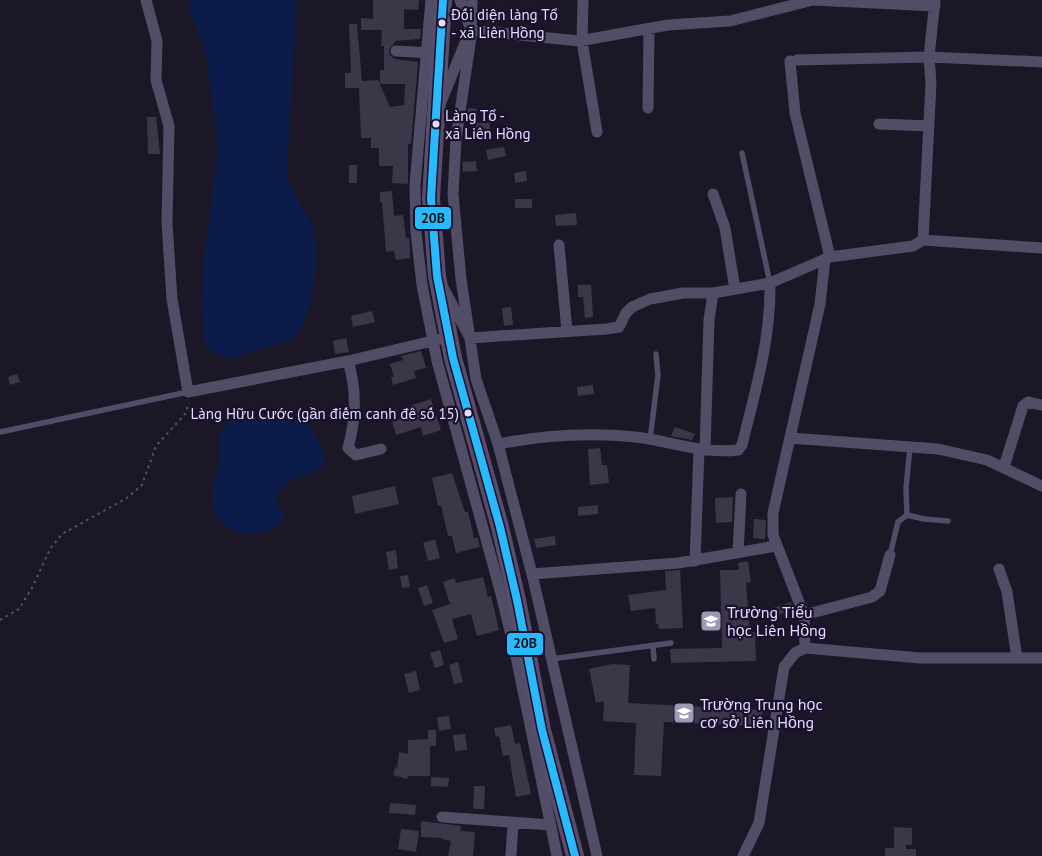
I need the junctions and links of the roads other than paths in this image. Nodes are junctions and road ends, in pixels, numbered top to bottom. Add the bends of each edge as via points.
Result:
1 (146, 0) edge
2 (431, 0) edge
3 (443, 0) edge
4 (460, 0) edge
5 (472, 0) edge
6 (583, 0) edge
7 (935, 3) edge
8 (649, 29) junction
9 (471, 30) junction
10 (582, 41) junction
11 (396, 51) dead end
12 (432, 53) junction
13 (928, 57) junction
14 (1042, 62) edge
15 (648, 108) dead end
16 (436, 115) junction
17 (879, 124) dead end
18 (928, 126) junction
19 (597, 132) dead end
20 (742, 153) dead end
21 (713, 194) dead end
22 (923, 240) junction
23 (559, 246) dead end
24 (1042, 248) edge
25 (828, 258) junction
26 (437, 276) junction
27 (770, 283) junction
28 (735, 289) junction
29 (713, 293) junction
30 (567, 331) junction
31 (440, 338) junction
32 (470, 338) junction
33 (656, 354) dead end
34 (348, 361) junction
35 (188, 392) junction
36 (464, 402) junction
37 (1042, 405) edge
38 (0, 432) edge
39 (790, 438) junction
40 (650, 440) junction
41 (498, 444) junction
42 (910, 447) junction
43 (381, 449) dead end
44 (702, 450) junction
45 (1004, 467) junction
46 (1042, 486) edge
47 (741, 494) dead end
48 (908, 515) junction
49 (948, 521) dead end
50 (776, 546) junction
51 (738, 553) junction
52 (890, 555) joint
53 (695, 560) junction
54 (999, 569) dead end
55 (532, 574) junction
56 (537, 596) junction
57 (518, 600) junction
58 (804, 615) junction
59 (671, 643) dead end
60 (653, 646) junction
61 (805, 648) junction
62 (1017, 658) junction
63 (1042, 658) edge
64 (552, 659) junction
65 (654, 659) dead end
66 (442, 817) dead end
67 (513, 822) junction
68 (550, 825) junction
69 (575, 852) edge
70 (511, 856) edge
71 (557, 856) edge
72 (597, 856) edge
73 (743, 856) edge

1 - 35 street via 157,40 156,80 169,126 167,223 172,299
2 - 12 street
3 - 12 main road
4 - 9 street
5 - 9 street
6 - 10 street
7 - 8 street via 813,0 730,21
7 - 13 street
8 - 10 street
8 - 15 street
9 - 10 street
9 - 16 street
9 - 32 street via 456,139 453,194
10 - 19 street
11 - 12 street
12 - 16 main road
12 - 31 street via 415,185 415,223 422,285
13 - 14 street
13 - 18 street via 931,83
13 - 25 street via 794,60 795,113
16 - 26 main road via 431,198
17 - 18 street
18 - 22 street
20 - 27 lane
21 - 28 street via 725,228
22 - 24 street
22 - 25 street via 913,246
23 - 30 street
25 - 27 street
25 - 39 street
26 - 31 main road
26 - 32 street
27 - 28 street
27 - 44 street via 766,343 742,445 734,450
28 - 29 street
29 - 30 street via 683,293 650,299 632,307 616,328
29 - 44 street
30 - 32 street
31 - 34 street
31 - 36 main road
31 - 68 street via 523,688
32 - 36 street
32 - 41 street via 476,379
33 - 40 lane via 658,375
34 - 35 street
34 - 43 street via 354,382 355,414 348,448 356,455
35 - 38 lane
36 - 57 main road
37 - 45 street via 1028,402 1023,406
39 - 42 street
39 - 50 street via 773,513 772,535
40 - 41 street via 565,436
40 - 44 street
41 - 55 street
42 - 45 street via 938,449 988,460
42 - 48 lane via 906,488
44 - 53 street
45 - 46 street
47 - 51 street
48 - 49 lane via 924,520
48 - 52 lane via 898,522
50 - 51 street
50 - 58 street
51 - 53 street
52 - 58 street via 880,591 872,597
53 - 55 street
54 - 62 street via 1009,602
55 - 56 street
56 - 57 street
56 - 64 street
57 - 69 main road via 542,730
58 - 61 street
59 - 60 lane
60 - 64 lane
60 - 65 lane
61 - 62 street via 920,658
61 - 73 street via 795,653 784,667 759,823
62 - 63 street
64 - 72 street
66 - 67 street
67 - 68 street
67 - 70 street
68 - 71 street

